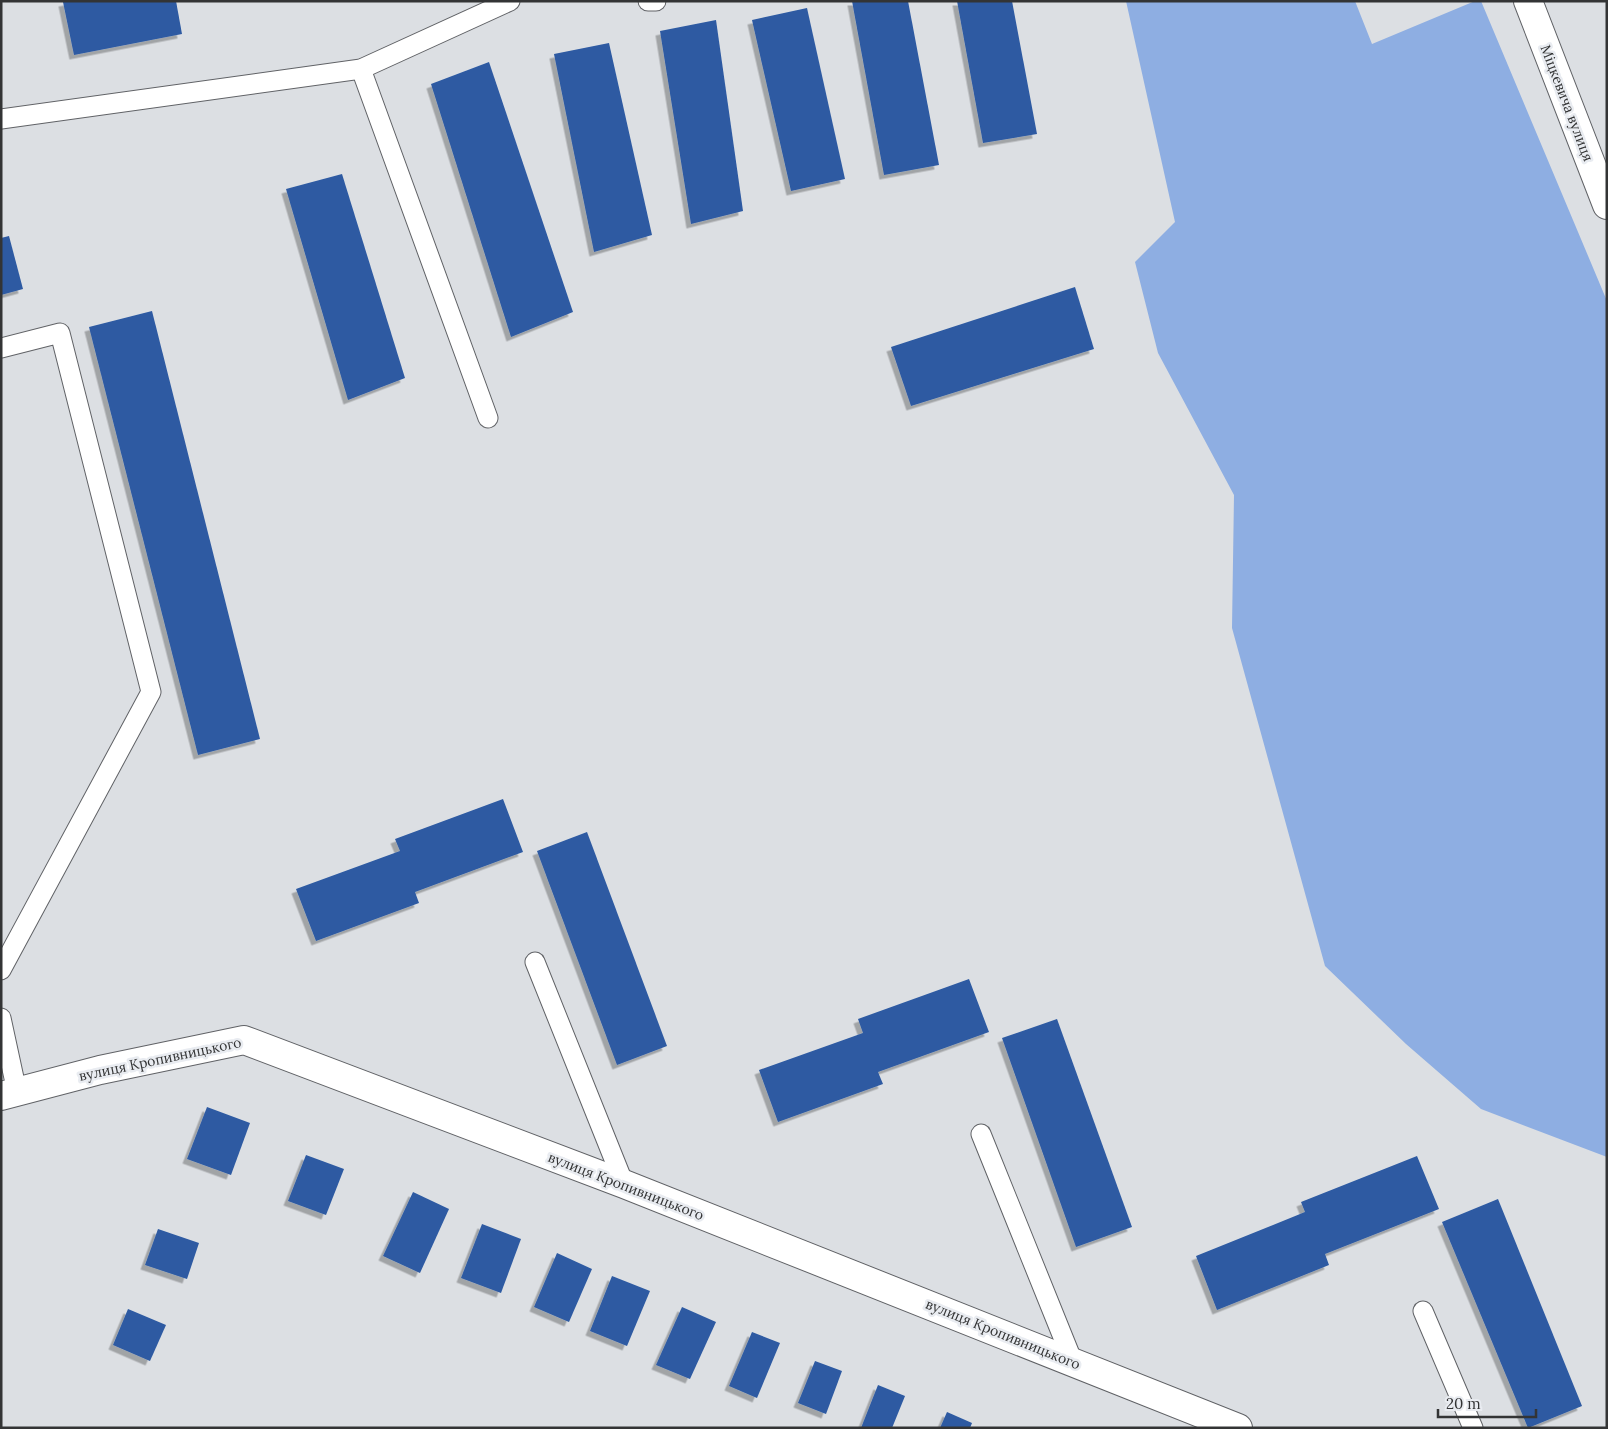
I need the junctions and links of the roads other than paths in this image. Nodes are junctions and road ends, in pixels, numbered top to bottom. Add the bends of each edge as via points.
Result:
1 (510, 1) edge
2 (648, 1) edge
3 (656, 1) edge
4 (1528, 1) edge
5 (361, 69) junction
6 (1, 119) edge
7 (1607, 205) edge
8 (1, 348) edge
9 (488, 418) dead end
10 (535, 962) dead end
11 (1, 970) edge
12 (1, 1018) edge
13 (9, 1094) edge
14 (981, 1134) dead end
15 (624, 1184) junction
16 (1423, 1311) dead end
17 (1073, 1362) junction
18 (1238, 1428) edge
19 (1473, 1428) edge

1 - 5 lane
2 - 3 lane
4 - 7 street, Міцкевича вулиця
5 - 6 lane
5 - 9 lane
8 - 11 lane via 60,333 151,692
10 - 15 lane
12 - 13 lane
13 - 15 street, вулиця Кропивницького via 100,1070 244,1040
14 - 17 lane
15 - 17 street, вулиця Кропивницького
16 - 19 lane
17 - 18 street, вулиця Кропивницького

